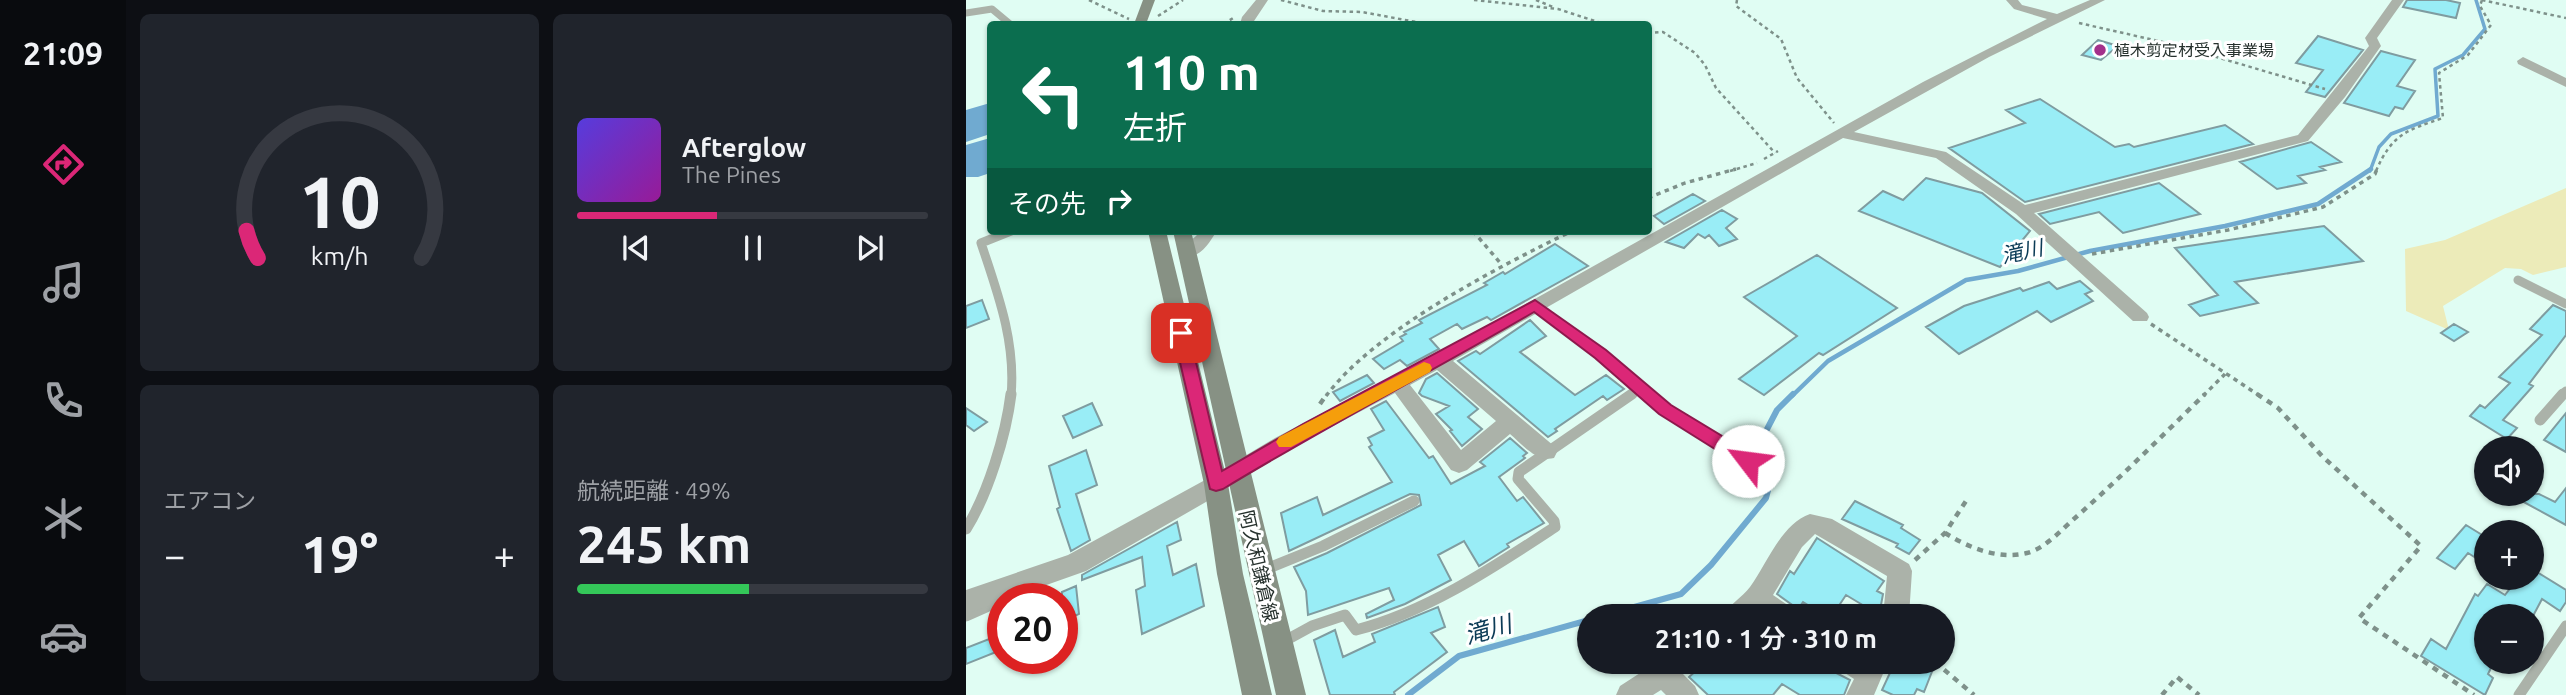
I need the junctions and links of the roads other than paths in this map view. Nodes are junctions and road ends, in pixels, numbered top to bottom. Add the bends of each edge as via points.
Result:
1 (1149, 0) edge
2 (1162, 0) edge
3 (1262, 0) edge
4 (2012, 0) edge
5 (2099, 0) edge
6 (2398, 0) edge
7 (966, 13) edge
8 (2057, 18) junction
9 (1155, 20) edge
10 (1006, 21) edge
11 (1141, 21) edge
12 (1247, 21) edge
13 (2523, 61) dead end
14 (2566, 83) edge
15 (1841, 133) junction
16 (2022, 211) junction
17 (1652, 234) edge
18 (1001, 235) edge
19 (1158, 235) edge
20 (1206, 235) edge
21 (1651, 235) edge
22 (1185, 242) edge
23 (2518, 280) dead end
24 (2566, 304) edge
25 (1535, 305) junction
26 (2140, 317) road end
27 (1438, 360) junction
28 (1398, 383) junction
29 (1641, 388) junction
30 (2566, 391) edge
31 (2540, 420) dead end
32 (1510, 422) junction
33 (1546, 452) junction
34 (1748, 461) dead end
35 (1226, 477) junction
36 (1414, 501) dead end
37 (966, 529) edge
38 (1077, 563) junction
39 (1261, 572) junction
40 (1041, 583) edge
41 (1757, 598) junction
42 (966, 602) edge
43 (1750, 604) edge
44 (1766, 604) edge
45 (1897, 604) edge
46 (987, 607) edge
47 (966, 616) edge
48 (2566, 626) edge
49 (1278, 645) junction
50 (1661, 674) edge
51 (1674, 674) edge
52 (1257, 695) edge
53 (1292, 695) edge
54 (1630, 695) edge
55 (1685, 695) edge
56 (2519, 695) edge

1 - 11 main road
2 - 9 main road
3 - 12 street
4 - 8 street
5 - 8 street
6 - 16 street via 2371,38 2375,46 2303,138
7 - 10 lane via 992,9
8 - 15 street
13 - 14 street
15 - 16 street via 1941,155
15 - 17 street via 1783,155
16 - 26 street
18 - 37 lane via 981,243 1008,328 1013,360 1010,393 999,444
19 - 35 main road, 阿久和鎌倉線
20 - 22 street via 1199,245
21 - 25 street
22 - 35 main road, 阿久和鎌倉線
23 - 24 lane
25 - 27 street
25 - 29 lane
27 - 28 street
27 - 32 street
28 - 32 street via 1459,464
28 - 35 street
29 - 33 lane
29 - 34 lane via 1665,409
30 - 31 lane
32 - 33 street
33 - 49 lane via 1519,472 1518,479 1555,527 1456,588 1384,622 1356,630 1345,615 1333,617
35 - 38 street
35 - 39 main road, 阿久和鎌倉線
35 - 52 main road, 阿久和鎌倉線 via 1230,574
36 - 39 lane
38 - 40 lane
38 - 42 street
39 - 49 main road, 阿久和鎌倉線
41 - 43 street
41 - 44 street
41 - 45 street via 1794,540 1810,524 1824,526 1900,571
46 - 47 lane
48 - 56 lane
49 - 53 main road, 阿久和鎌倉線
50 - 54 street
51 - 55 street

